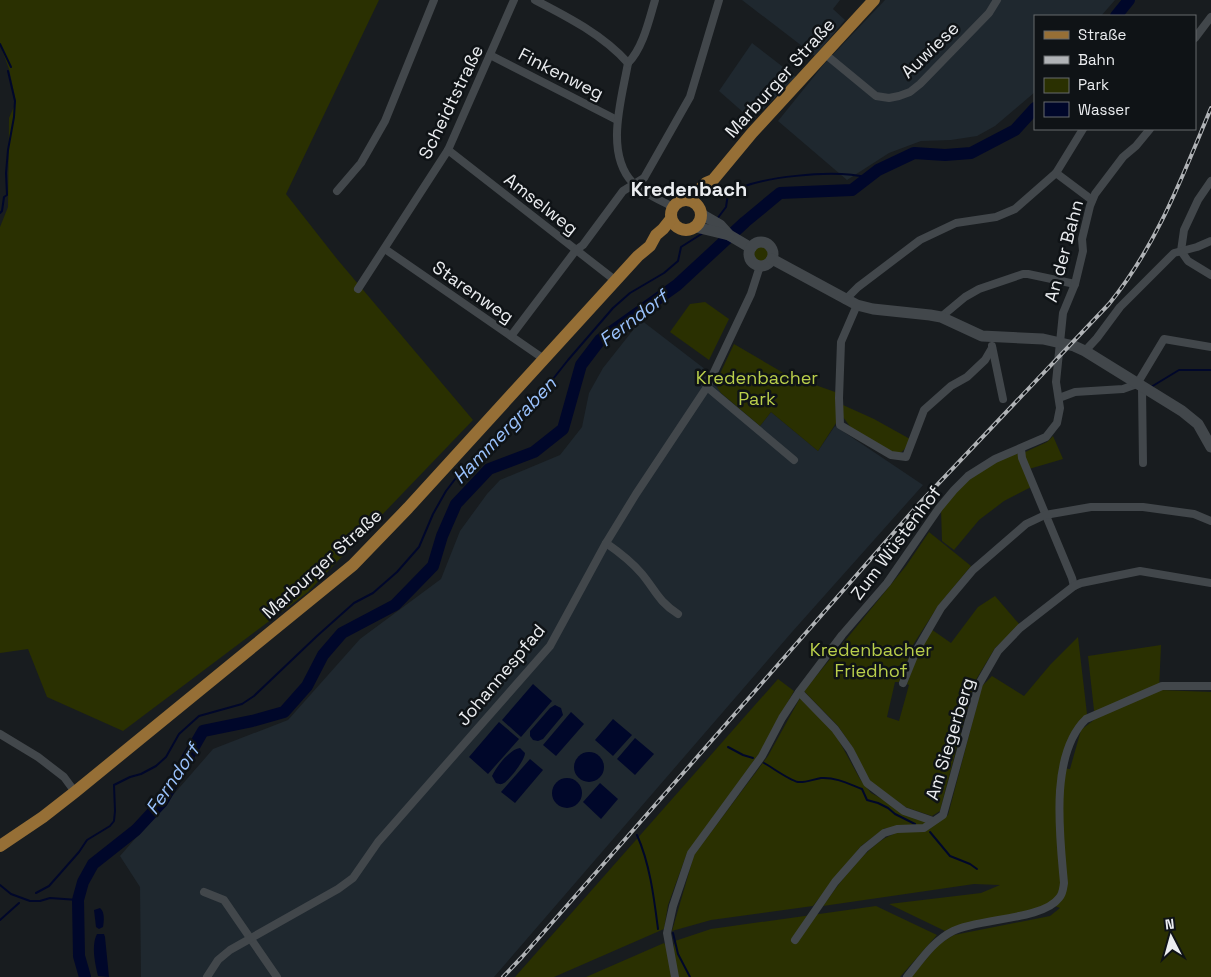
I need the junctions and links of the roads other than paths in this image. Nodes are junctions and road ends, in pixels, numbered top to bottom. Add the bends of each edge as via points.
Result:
1 (434, 0) edge
2 (514, 0) edge
3 (535, 0) edge
4 (655, 0) edge
5 (718, 0) edge
6 (874, 0) edge
7 (997, 0) edge
8 (1211, 18) edge
9 (1196, 37) edge
10 (490, 54) junction
11 (825, 54) junction
12 (628, 63) junction
13 (617, 120) junction
14 (1082, 130) edge
15 (1149, 130) edge
16 (448, 150) junction
17 (1056, 173) junction
18 (1211, 182) edge
19 (634, 185) junction
20 (337, 191) dead end
21 (1092, 200) junction
22 (696, 207) junction
23 (674, 218) junction
24 (696, 227) junction
25 (729, 235) junction
26 (1211, 241) edge
27 (751, 248) junction
28 (385, 249) junction
29 (576, 250) junction
30 (1181, 251) junction
31 (772, 260) junction
32 (760, 266) junction
33 (1211, 275) edge
34 (616, 280) junction
35 (1075, 284) junction
36 (358, 289) dead end
37 (845, 300) junction
38 (857, 305) junction
39 (941, 317) junction
40 (511, 336) junction
41 (1060, 342) junction
42 (992, 343) junction
43 (1211, 347) edge
44 (1085, 351) junction
45 (544, 359) junction
46 (1139, 386) junction
47 (707, 387) junction
48 (1059, 398) junction
49 (1003, 399) dead end
50 (1211, 447) edge
51 (1021, 449) junction
52 (794, 460) dead end
53 (1143, 463) dead end
54 (1046, 515) junction
55 (1211, 521) edge
56 (606, 543) junction
57 (1211, 583) edge
58 (1074, 586) junction
59 (678, 614) dead end
60 (903, 684) dead end
61 (1211, 686) edge
62 (799, 692) junction
63 (0, 734) edge
64 (75, 792) junction
65 (933, 821) junction
66 (0, 846) edge
67 (204, 892) dead end
68 (250, 938) junction
69 (794, 940) dead end
70 (207, 977) edge
71 (277, 977) edge
72 (675, 977) edge
73 (907, 977) edge

1 - 20 street via 384,121 362,163
2 - 10 street, Scheidtstraße
3 - 12 street via 575,21
4 - 12 street via 635,56
5 - 19 street via 690,97 644,178
6 - 11 main road, Marburger Straße
7 - 11 street, Auwiese via 989,13 920,84 899,96 876,96
8 - 9 street
10 - 13 street, Finkenweg
10 - 16 street, Scheidtstraße
11 - 22 main road, Marburger Straße via 712,180 711,187
12 - 13 street
13 - 19 street via 621,164
14 - 17 street
15 - 21 street, An der Bahn via 1123,157
16 - 28 street, Scheidtstraße
16 - 29 street, Amselweg
17 - 21 street
17 - 37 street via 1006,214 956,223 920,240 858,286
18 - 30 street via 1198,200 1184,230
19 - 23 street
19 - 29 street via 623,191
21 - 35 street, An der Bahn
22 - 23 main road via 679,201
22 - 24 main road, Marburger Straße via 699,223
22 - 25 main road
23 - 24 main road via 687,230
23 - 34 main road, Marburger Straße
24 - 25 main road
25 - 27 main road
26 - 30 street
27 - 31 main road via 758,242 767,243 773,251
27 - 32 main road via 750,259
28 - 36 street, Scheidtstraße
28 - 40 street, Starenweg
29 - 34 street, Amselweg
29 - 40 street
30 - 33 street via 1188,261
30 - 44 street via 1174,252 1120,307
31 - 32 main road
31 - 37 main road
32 - 47 street, Johannespfad via 751,294
34 - 45 main road, Marburger Straße
35 - 39 street via 1023,274 979,289
35 - 41 street, An der Bahn via 1063,314
37 - 38 main road
38 - 39 main road
38 - 42 street via 841,342 840,425 891,455 906,458 924,410 985,360
39 - 42 main road
40 - 45 street, Starenweg
41 - 42 main road via 1028,338
41 - 44 main road
41 - 48 street, Zum Wüstenhof via 1056,382
42 - 49 street
43 - 46 street via 1164,339
44 - 46 main road
45 - 64 main road, Marburger Straße via 353,564
46 - 48 street via 1123,390 1074,392
46 - 50 main road via 1198,424
46 - 53 street
47 - 52 street
47 - 56 street, Johannespfad
48 - 51 street, Zum Wüstenhof via 1060,408 1050,432
51 - 54 street
51 - 62 street, Zum Wüstenhof via 968,476 954,490 887,584 842,635
54 - 55 street via 1092,506 1144,507 1194,514
54 - 58 street
54 - 60 street via 1026,524 973,570 941,608 916,651
56 - 59 street via 629,559 665,605
56 - 68 street, Johannespfad via 550,646 378,842 353,878
57 - 58 street, Am Siegerberg via 1140,572
58 - 65 street, Am Siegerberg via 1020,628 998,651 979,684 943,814
61 - 73 street via 1162,686 1080,725 1066,756 1060,784 1064,883 1059,898 1035,911 952,931 935,942
62 - 65 street via 835,728 866,783 904,810
62 - 72 street, Zum Wüstenhof via 762,756 691,853 667,933
63 - 64 street via 64,776
64 - 66 main road, Marburger Straße
65 - 69 street, Am Siegerberg via 924,828 884,833 864,849 835,882
67 - 68 street via 224,900
68 - 70 street, Johannespfad via 218,960
68 - 71 street

